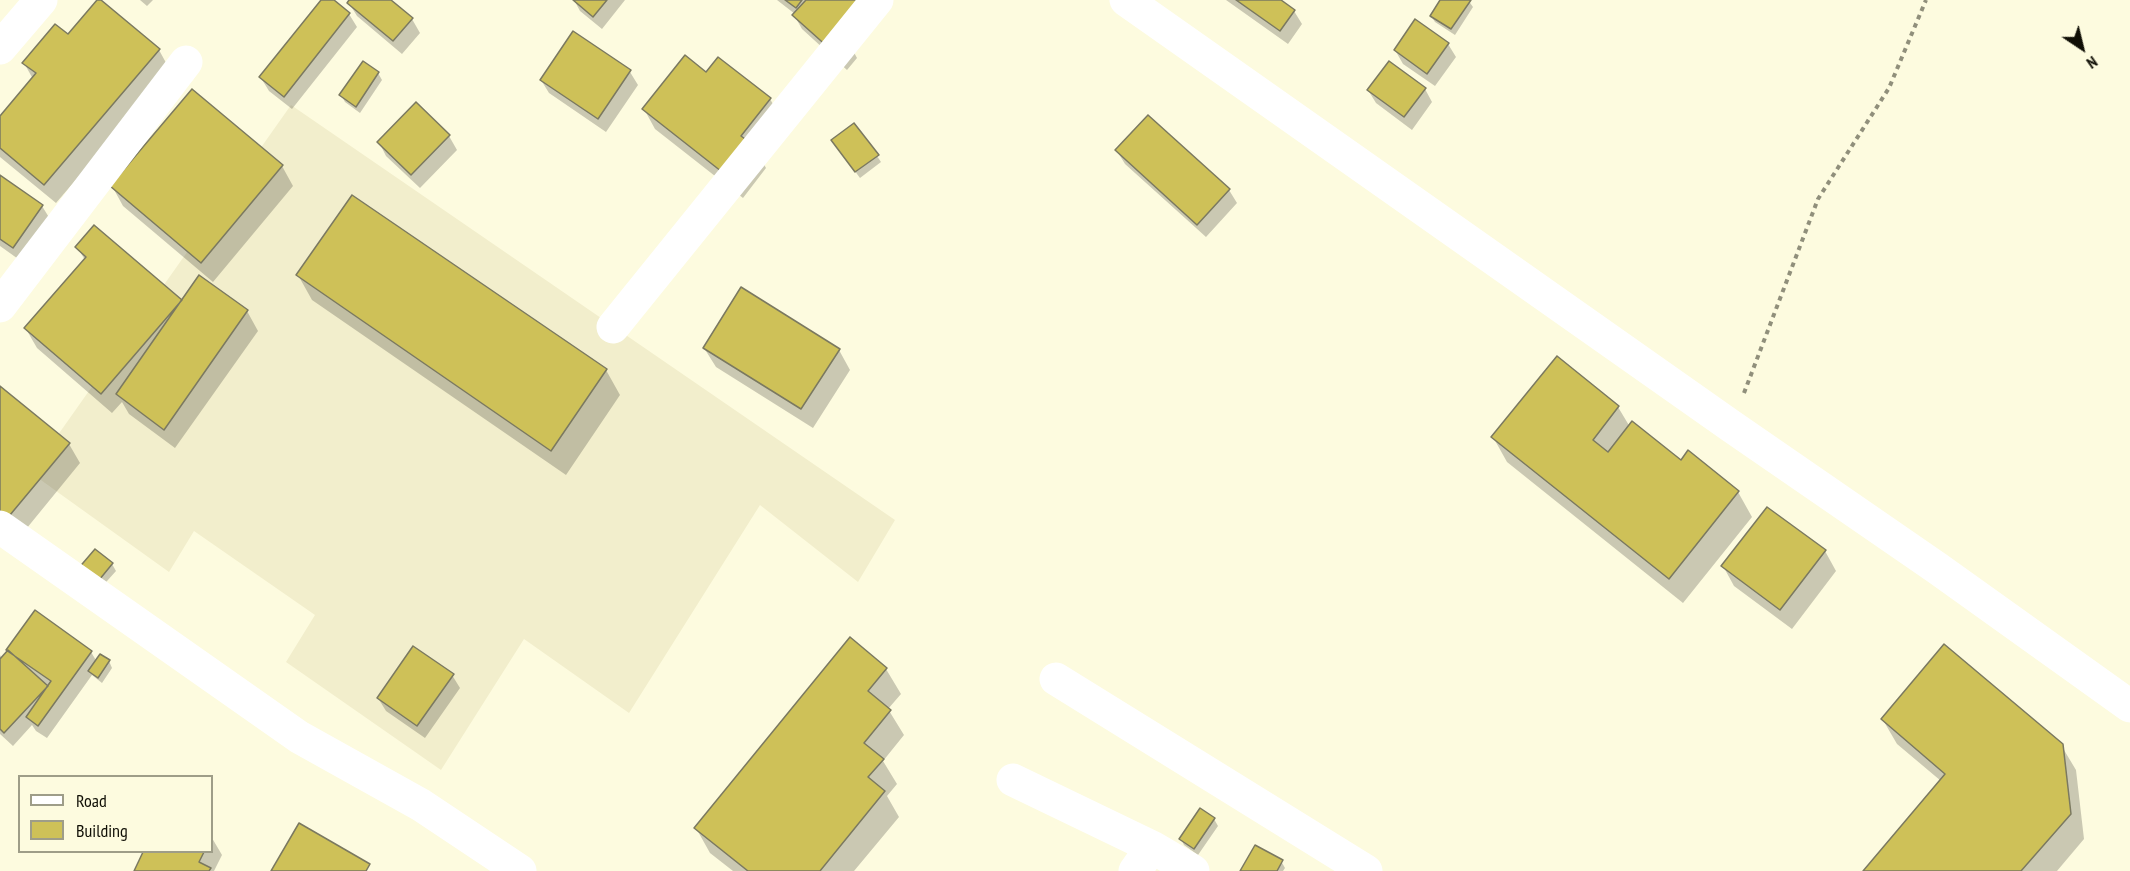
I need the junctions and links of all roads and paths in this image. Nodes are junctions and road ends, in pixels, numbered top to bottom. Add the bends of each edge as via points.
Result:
1 (41, 0) edge
2 (877, 0) edge
3 (1126, 0) edge
4 (1926, 0) edge
5 (0, 48) edge
6 (186, 62) dead end
7 (0, 306) edge
8 (613, 327) dead end
9 (1731, 426) junction
10 (0, 527) edge
11 (1056, 679) dead end
12 (2130, 706) edge
13 (1012, 780) dead end
14 (1143, 859) edge
15 (520, 871) edge
16 (1193, 871) edge
17 (1366, 871) edge

1 - 5 street
2 - 8 street
3 - 9 street
4 - 9 path via 1889,88 1818,199
6 - 7 street
9 - 12 street
10 - 15 street via 299,737 421,805
11 - 17 street
13 - 14 street
14 - 16 street

